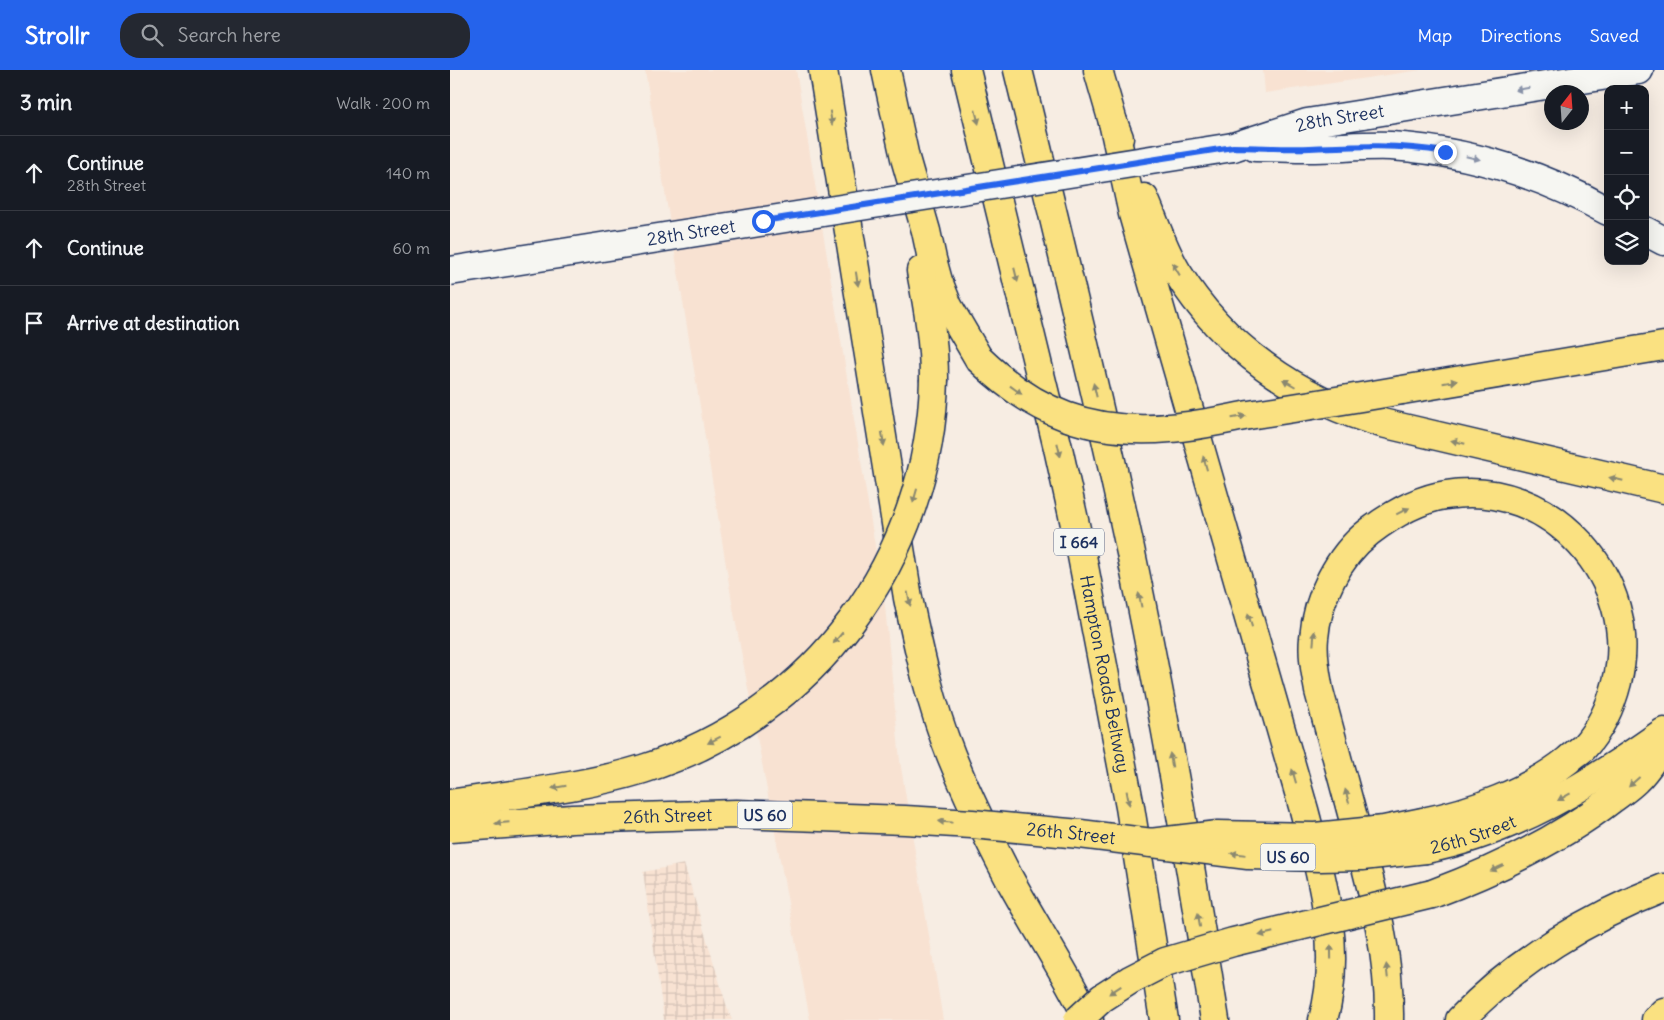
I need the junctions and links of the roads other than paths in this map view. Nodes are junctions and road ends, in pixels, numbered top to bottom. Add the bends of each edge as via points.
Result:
1 (823, 70) edge
2 (886, 70) edge
3 (966, 70) edge
4 (1018, 70) edge
5 (1098, 70) edge
6 (1639, 70) edge
7 (1113, 122) junction
8 (1233, 147) junction
9 (906, 158) junction
10 (1604, 209) edge
11 (1649, 233) edge
12 (1664, 241) edge
13 (450, 271) edge
14 (1664, 346) edge
15 (1664, 489) edge
16 (1664, 732) edge
17 (1664, 744) edge
18 (450, 804) edge
19 (450, 828) edge
20 (1150, 843) junction
21 (1664, 888) edge
22 (1664, 1012) edge
23 (1324, 1019) edge
24 (1078, 1020) edge
25 (1089, 1020) edge
26 (1164, 1020) edge
27 (1215, 1020) edge
28 (1390, 1020) edge
29 (1460, 1020) edge
30 (1656, 1020) edge

1 -> 25 main road via 908,598 930,688 951,754 976,812 1009,878
2 - 9 main road
3 -> 26 main road, Hampton Roads Beltway / I 664 via 1082,556 1130,806
27 -> 4 main road, I 664 via 1181,816 1118,489
5 - 7 main road
6 -> 8 main road, 28th Street via 1307,123
15 -> 7 main road via 1356,416 1285,381 1233,340 1210,316 1178,273
23 -> 7 main road via 1332,964 1324,889 1133,214
8 -> 10 main road via 1374,146 1431,150 1511,168 1552,183
8 - 13 main road, 28th Street, bridge
9 -> 14 main road, bridge via 938,280 948,306 979,358 997,376 1042,407 1096,426 1171,428
9 -> 18 main road, bridge via 913,232 934,353 932,419 927,451 900,539 847,627 826,653 779,698 748,720 691,751 644,768 587,782
11 - 12 main road
16 -> 20 main road, 26th Street / US 60, bridge via 1564,797 1487,832 1450,844 1362,856 1282,857
17 -> 24 main road, bridge via 1637,780 1602,806 1562,834 1473,879 1432,894 1232,942 1165,962 1102,998
20 -> 19 main road, 26th Street / US 60, bridge via 1071,833 905,820 736,814 572,819
28 -> 20 main road, bridge via 1382,935 1371,884 1319,691 1314,638 1318,615 1334,574 1345,556 1379,524 1420,503 1445,495 1475,493 1502,497 1551,518 1574,535 1604,576 1615,603 1622,645 1620,669 1604,720 1583,747 1554,771 1499,800 1444,818 1384,830 1315,837 1218,835
21 - 29 main road via 1552,945 1508,975
22 - 30 main road

